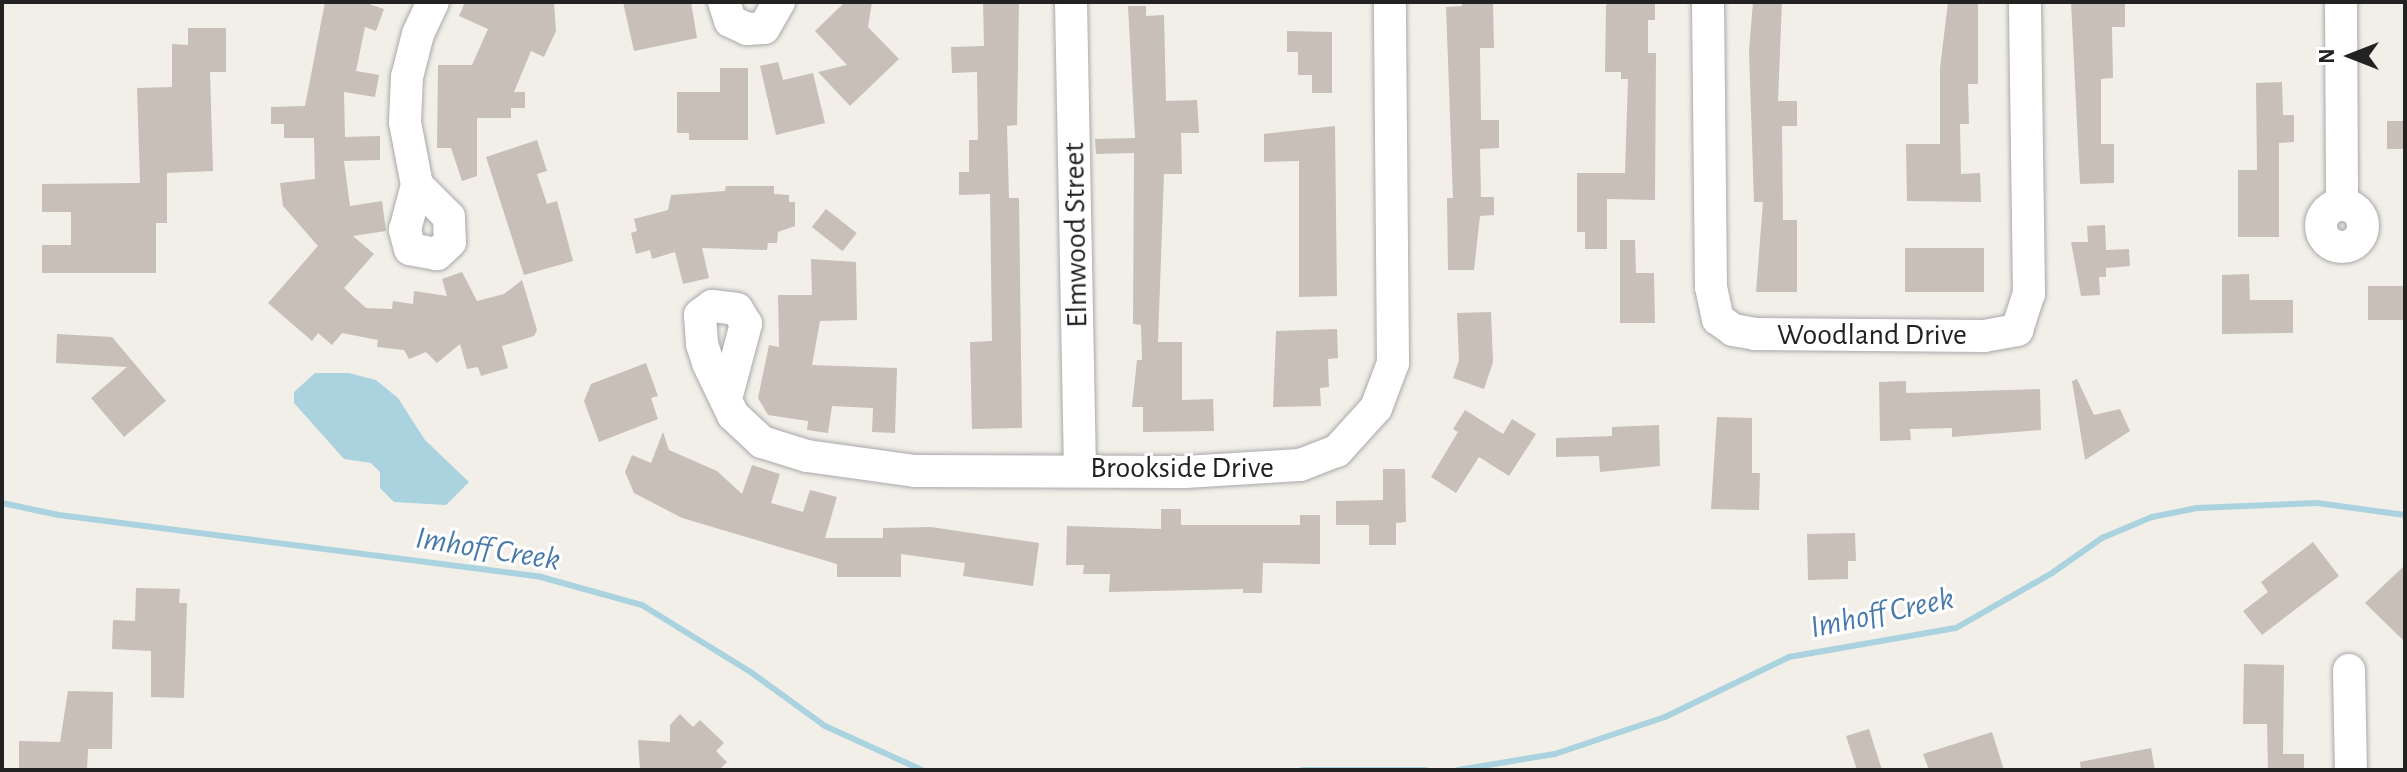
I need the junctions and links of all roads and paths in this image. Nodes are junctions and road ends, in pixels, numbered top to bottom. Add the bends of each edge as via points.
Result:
1 (433, 2) edge
2 (724, 2) edge
3 (779, 2) edge
4 (1071, 2) edge
5 (1390, 2) edge
6 (1708, 2) edge
7 (2025, 2) edge
8 (2341, 2) edge
9 (417, 185) dead end
10 (2342, 205) dead end
11 (726, 399) dead end
12 (1080, 468) junction
13 (2349, 670) dead end
14 (2351, 770) edge

1 - 9 street via 407,77 405,122
2 - 3 street via 730,21 747,29 764,28
4 - 12 street, Elmwood Street
5 - 12 street, Brookside Drive via 1395,336 1393,363 1376,408 1337,451 1300,465 1185,472
6 - 7 street, Woodland Drive via 1711,287 1718,319 1733,330 1755,334 1984,336 2017,330 2027,313
8 - 10 street
11 - 12 street, Brookside Drive via 744,430 762,442 842,463 915,471
13 - 14 street

